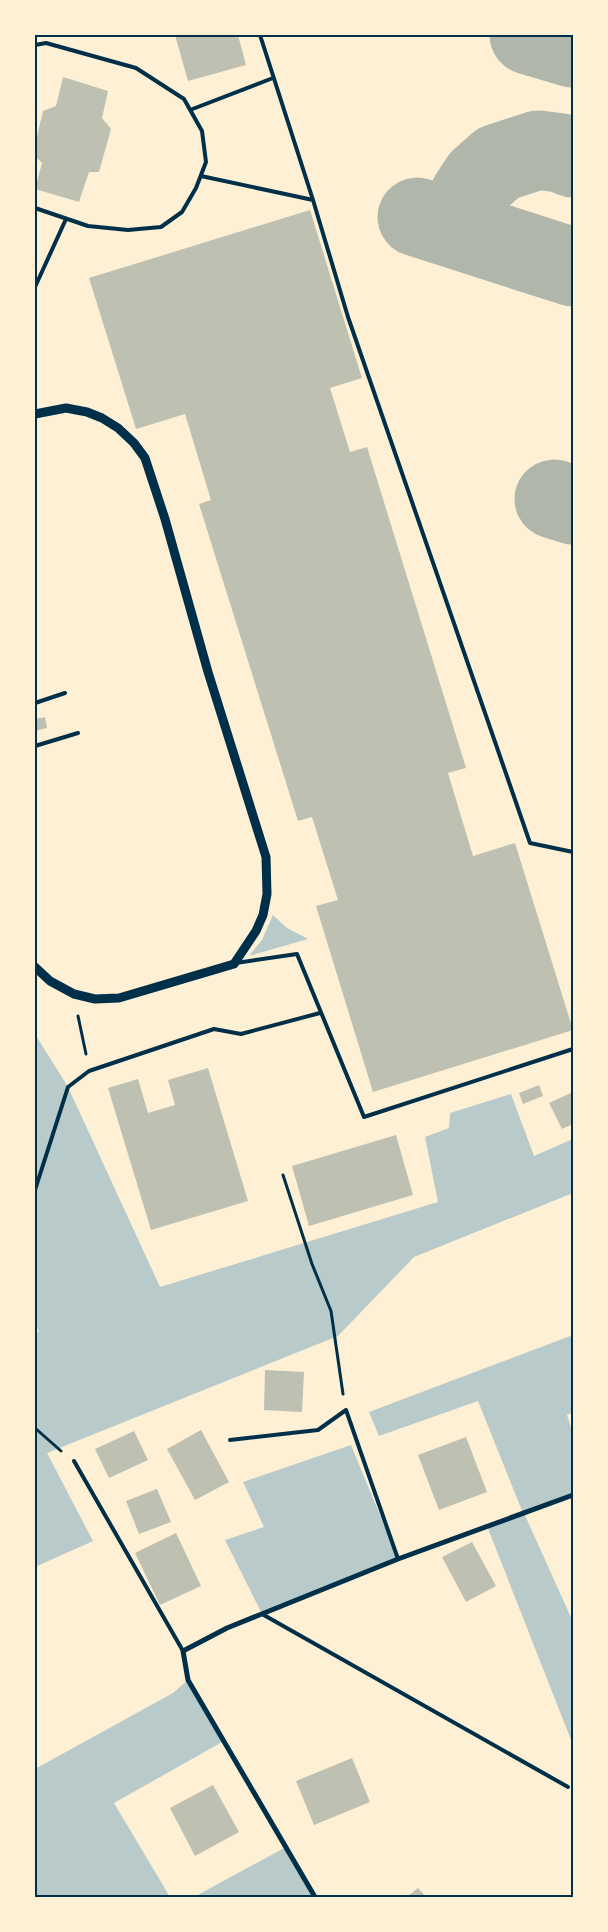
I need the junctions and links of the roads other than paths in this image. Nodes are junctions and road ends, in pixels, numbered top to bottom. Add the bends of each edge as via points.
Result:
1 (260, 35) edge
2 (35, 45) edge
3 (273, 78) junction
4 (190, 110) junction
5 (201, 176) junction
6 (313, 200) junction
7 (35, 208) edge
8 (66, 218) junction
9 (35, 288) edge
10 (35, 414) edge
11 (65, 693) dead end
12 (35, 703) edge
13 (78, 733) dead end
14 (35, 746) edge
15 (573, 852) edge
16 (234, 964) junction
17 (35, 967) edge
18 (320, 1012) junction
19 (573, 1049) edge
20 (35, 1190) edge
21 (230, 1440) dead end
22 (74, 1461) road end
23 (573, 1495) edge
24 (398, 1558) junction
25 (262, 1614) junction
26 (183, 1652) junction
27 (568, 1787) dead end
28 (315, 1897) edge

1 - 3 lane
2 - 4 lane via 46,43 136,68 184,99
3 - 4 lane
3 - 6 lane
4 - 5 lane via 202,131 206,162
5 - 6 lane
5 - 8 lane via 182,212 161,227 128,230 88,226
6 - 15 lane via 348,317 530,843
7 - 8 lane
8 - 9 lane
10 - 16 street via 66,408 102,418 118,428 145,458 266,857 267,894 262,915 256,931
11 - 12 lane
13 - 14 lane
16 - 17 street via 119,998 95,999 74,994 50,981
16 - 18 lane via 297,954
18 - 19 lane via 364,1117
18 - 20 lane via 241,1034 214,1029 89,1071 68,1087
21 - 24 lane via 318,1430 346,1410
22 - 26 lane
23 - 24 street
24 - 25 street
25 - 26 street via 227,1628
25 - 27 lane
26 - 28 street via 188,1680

